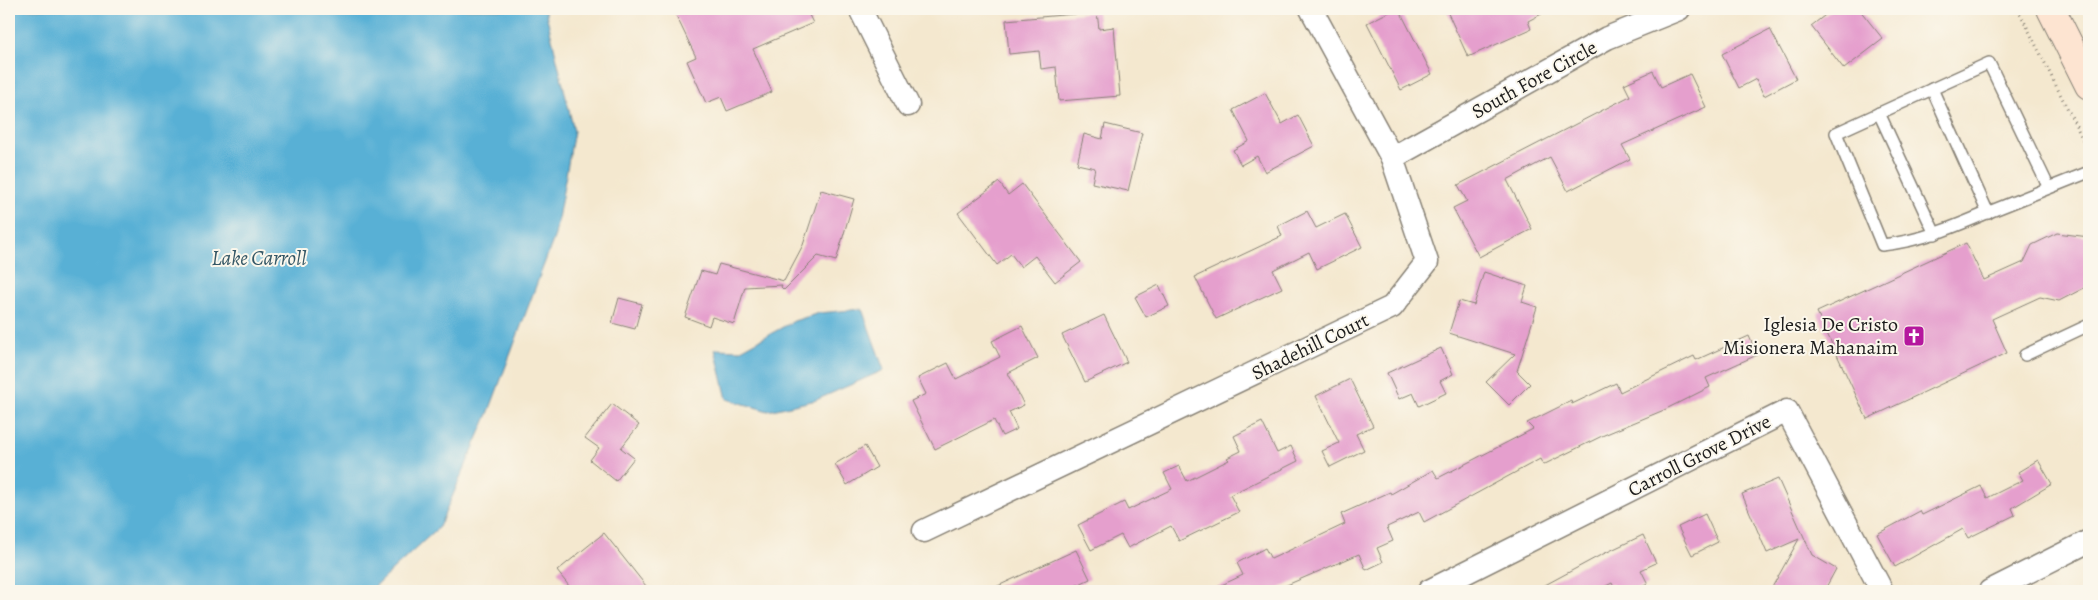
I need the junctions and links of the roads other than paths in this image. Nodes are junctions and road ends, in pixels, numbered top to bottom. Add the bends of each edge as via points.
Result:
1 (860, 9) edge
2 (1311, 9) edge
3 (1679, 9) edge
4 (2051, 9) edge
5 (2089, 85) edge
6 (1932, 89) junction
7 (908, 105) dead end
8 (1878, 113) junction
9 (1392, 158) junction
10 (2089, 172) edge
11 (2048, 188) junction
12 (1988, 213) junction
13 (1935, 234) junction
14 (2089, 325) edge
15 (2025, 355) dead end
16 (924, 531) dead end
17 (2089, 540) edge
18 (1429, 591) edge
19 (1882, 591) edge
20 (1990, 591) edge

1 - 7 street
2 - 9 street, Shadehill Court
3 - 9 street, South Fore Circle via 1607,38
4 - 5 main road
6 - 8 lane
6 - 11 lane via 1989,63
6 - 12 lane
8 - 13 lane
8 - 13 lane via 1836,133 1882,245
9 - 16 street, Shadehill Court via 1427,262 1392,307
10 - 11 lane
11 - 12 lane
12 - 13 lane
14 - 15 lane
17 - 20 street
18 - 19 street, Carroll Grove Drive via 1787,411

